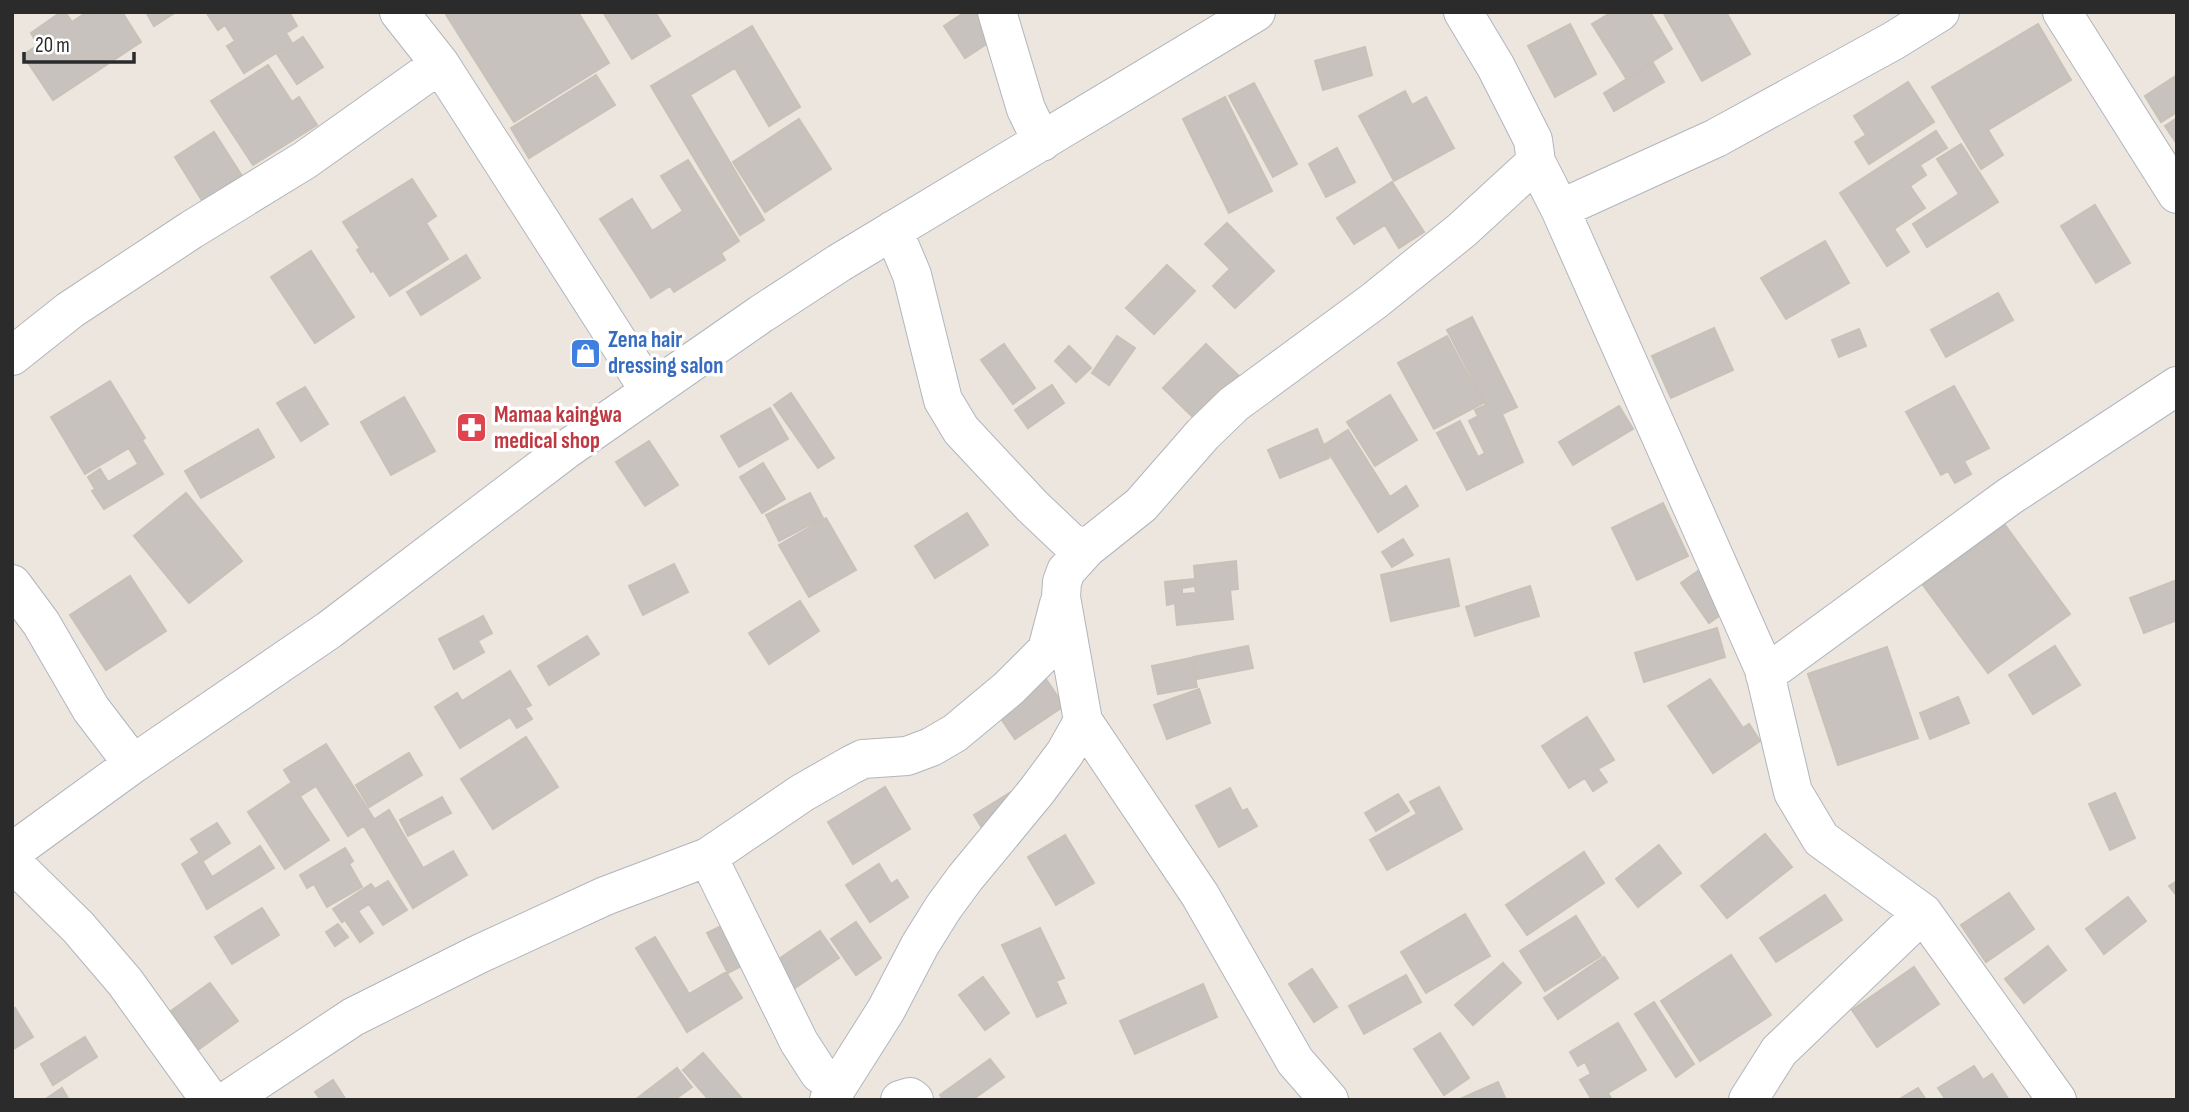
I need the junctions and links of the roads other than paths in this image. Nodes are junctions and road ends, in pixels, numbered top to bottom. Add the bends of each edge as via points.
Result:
1 (998, 12) edge
2 (1256, 12) edge
3 (1463, 12) edge
4 (1940, 12) edge
5 (2062, 12) edge
6 (404, 14) edge
7 (440, 64) junction
8 (1042, 142) junction
9 (1536, 162) junction
10 (2177, 194) edge
11 (1560, 209) junction
12 (893, 230) junction
13 (12, 356) edge
14 (2177, 386) edge
15 (649, 390) junction
16 (1087, 548) junction
17 (12, 584) edge
18 (1061, 597) junction
19 (1765, 675) junction
20 (1083, 721) junction
21 (133, 764) junction
22 (12, 852) edge
23 (709, 857) junction
24 (12, 862) edge
25 (1923, 912) junction
26 (833, 1093) edge
27 (210, 1100) edge
28 (228, 1100) edge
29 (900, 1100) edge
30 (914, 1100) edge
31 (1329, 1100) edge
32 (1748, 1100) edge
33 (2057, 1100) edge

1 - 8 street via 1026,109
2 - 8 street
3 - 9 street via 1534,140
4 - 11 street via 1716,138
5 - 10 street
6 - 7 street
7 - 13 street via 305,160 70,310
7 - 15 street
8 - 12 street
9 - 11 street
9 - 16 street via 1374,301 1234,404 1141,505
11 - 19 street
12 - 15 street
12 - 16 street via 912,275 943,400 961,430 1031,506 1071,543
14 - 19 street via 2010,496
15 - 21 street via 329,630
16 - 18 street via 1066,571
17 - 21 street via 41,623 91,709
18 - 20 street
18 - 23 street via 1047,650 955,733 907,756 863,759 851,765
19 - 25 street via 1793,792 1821,839
20 - 26 street via 1036,792 943,908
20 - 31 street via 1200,895 1296,1060
21 - 22 street
23 - 26 street via 799,1042
23 - 28 street via 593,901 353,1017
24 - 27 street via 125,982
25 - 32 street via 1779,1051
25 - 33 street
29 - 30 street

